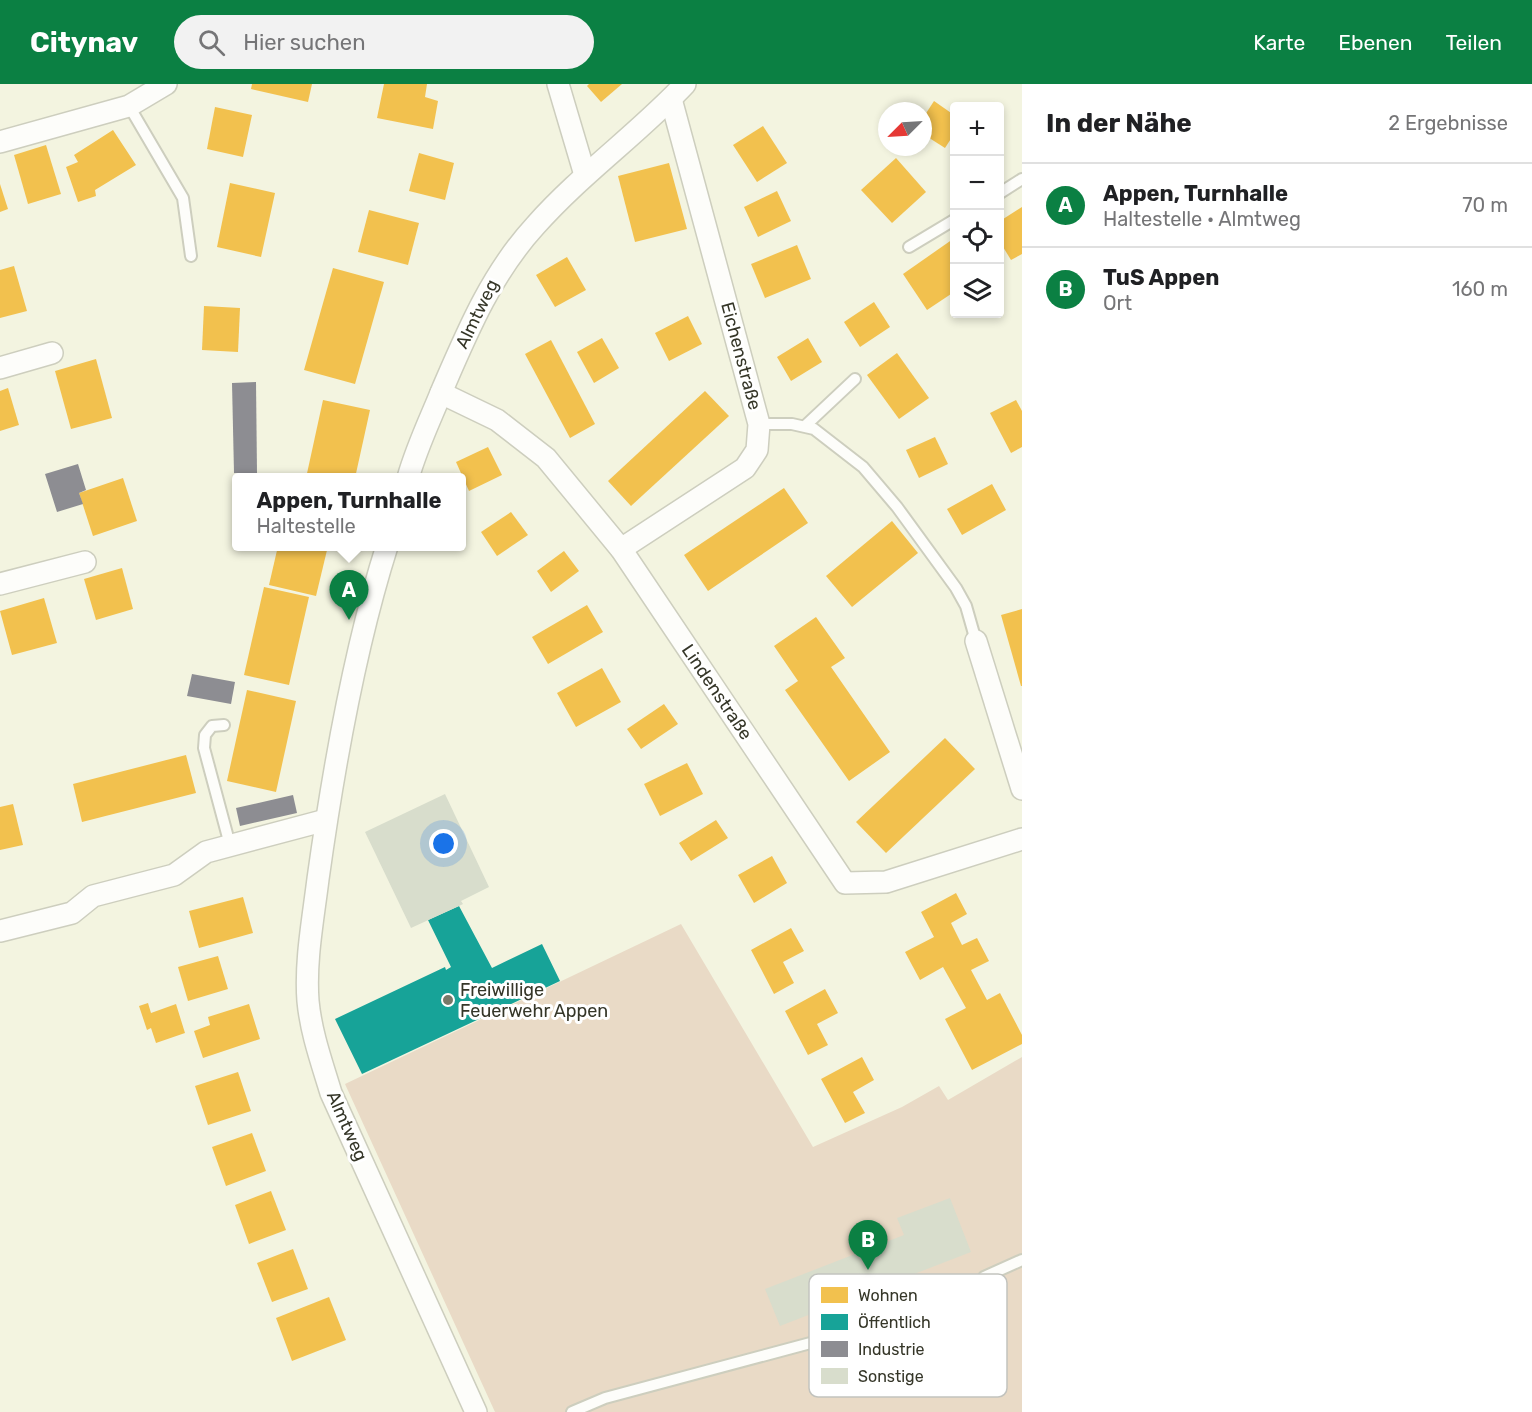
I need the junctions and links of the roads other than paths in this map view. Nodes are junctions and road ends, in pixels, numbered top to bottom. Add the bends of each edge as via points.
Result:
1 (166, 84) edge
2 (558, 84) edge
3 (678, 91) edge
4 (129, 106) junction
5 (0, 142) edge
6 (585, 175) junction
7 (1022, 180) edge
8 (1004, 190) edge
9 (950, 222) edge
10 (909, 247) dead end
11 (191, 256) dead end
12 (52, 353) dead end
13 (0, 368) edge
14 (855, 379) dead end
15 (441, 393) junction
16 (759, 424) junction
17 (805, 426) junction
18 (409, 473) edge
19 (621, 549) junction
20 (386, 551) edge
21 (85, 562) dead end
22 (0, 584) edge
23 (976, 641) joint
24 (224, 725) dead end
25 (1022, 789) edge
26 (326, 820) junction
27 (1022, 839) edge
28 (230, 845) junction
29 (0, 931) edge
30 (1022, 1260) edge
31 (990, 1274) edge
32 (809, 1343) edge
33 (476, 1412) edge
34 (572, 1412) edge

1 - 4 street
2 - 6 street
3 - 6 street, Almtweg
3 - 16 street, Eichenstraße
4 - 5 street
4 - 11 lane via 183,198
6 - 15 street, Almtweg via 534,226 497,274
7 - 8 lane
9 - 10 lane
12 - 13 street
14 - 17 lane
15 - 18 street, Almtweg
15 - 19 street, Lindenstraße via 497,420 546,458
16 - 17 lane
16 - 19 street, Eichenstraße via 757,450 745,468
17 - 23 lane via 823,435 863,467 897,507 962,597
19 - 27 street, Lindenstraße via 845,884 886,882
20 - 26 street, Almtweg via 365,624
21 - 22 street
23 - 25 street
24 - 28 lane via 212,726 205,735 204,748
26 - 28 street
26 - 33 street, Almtweg via 308,962 308,1001 315,1044 331,1094
28 - 29 street via 206,852 174,875 93,896 72,913
30 - 31 lane
32 - 34 lane via 605,1398

